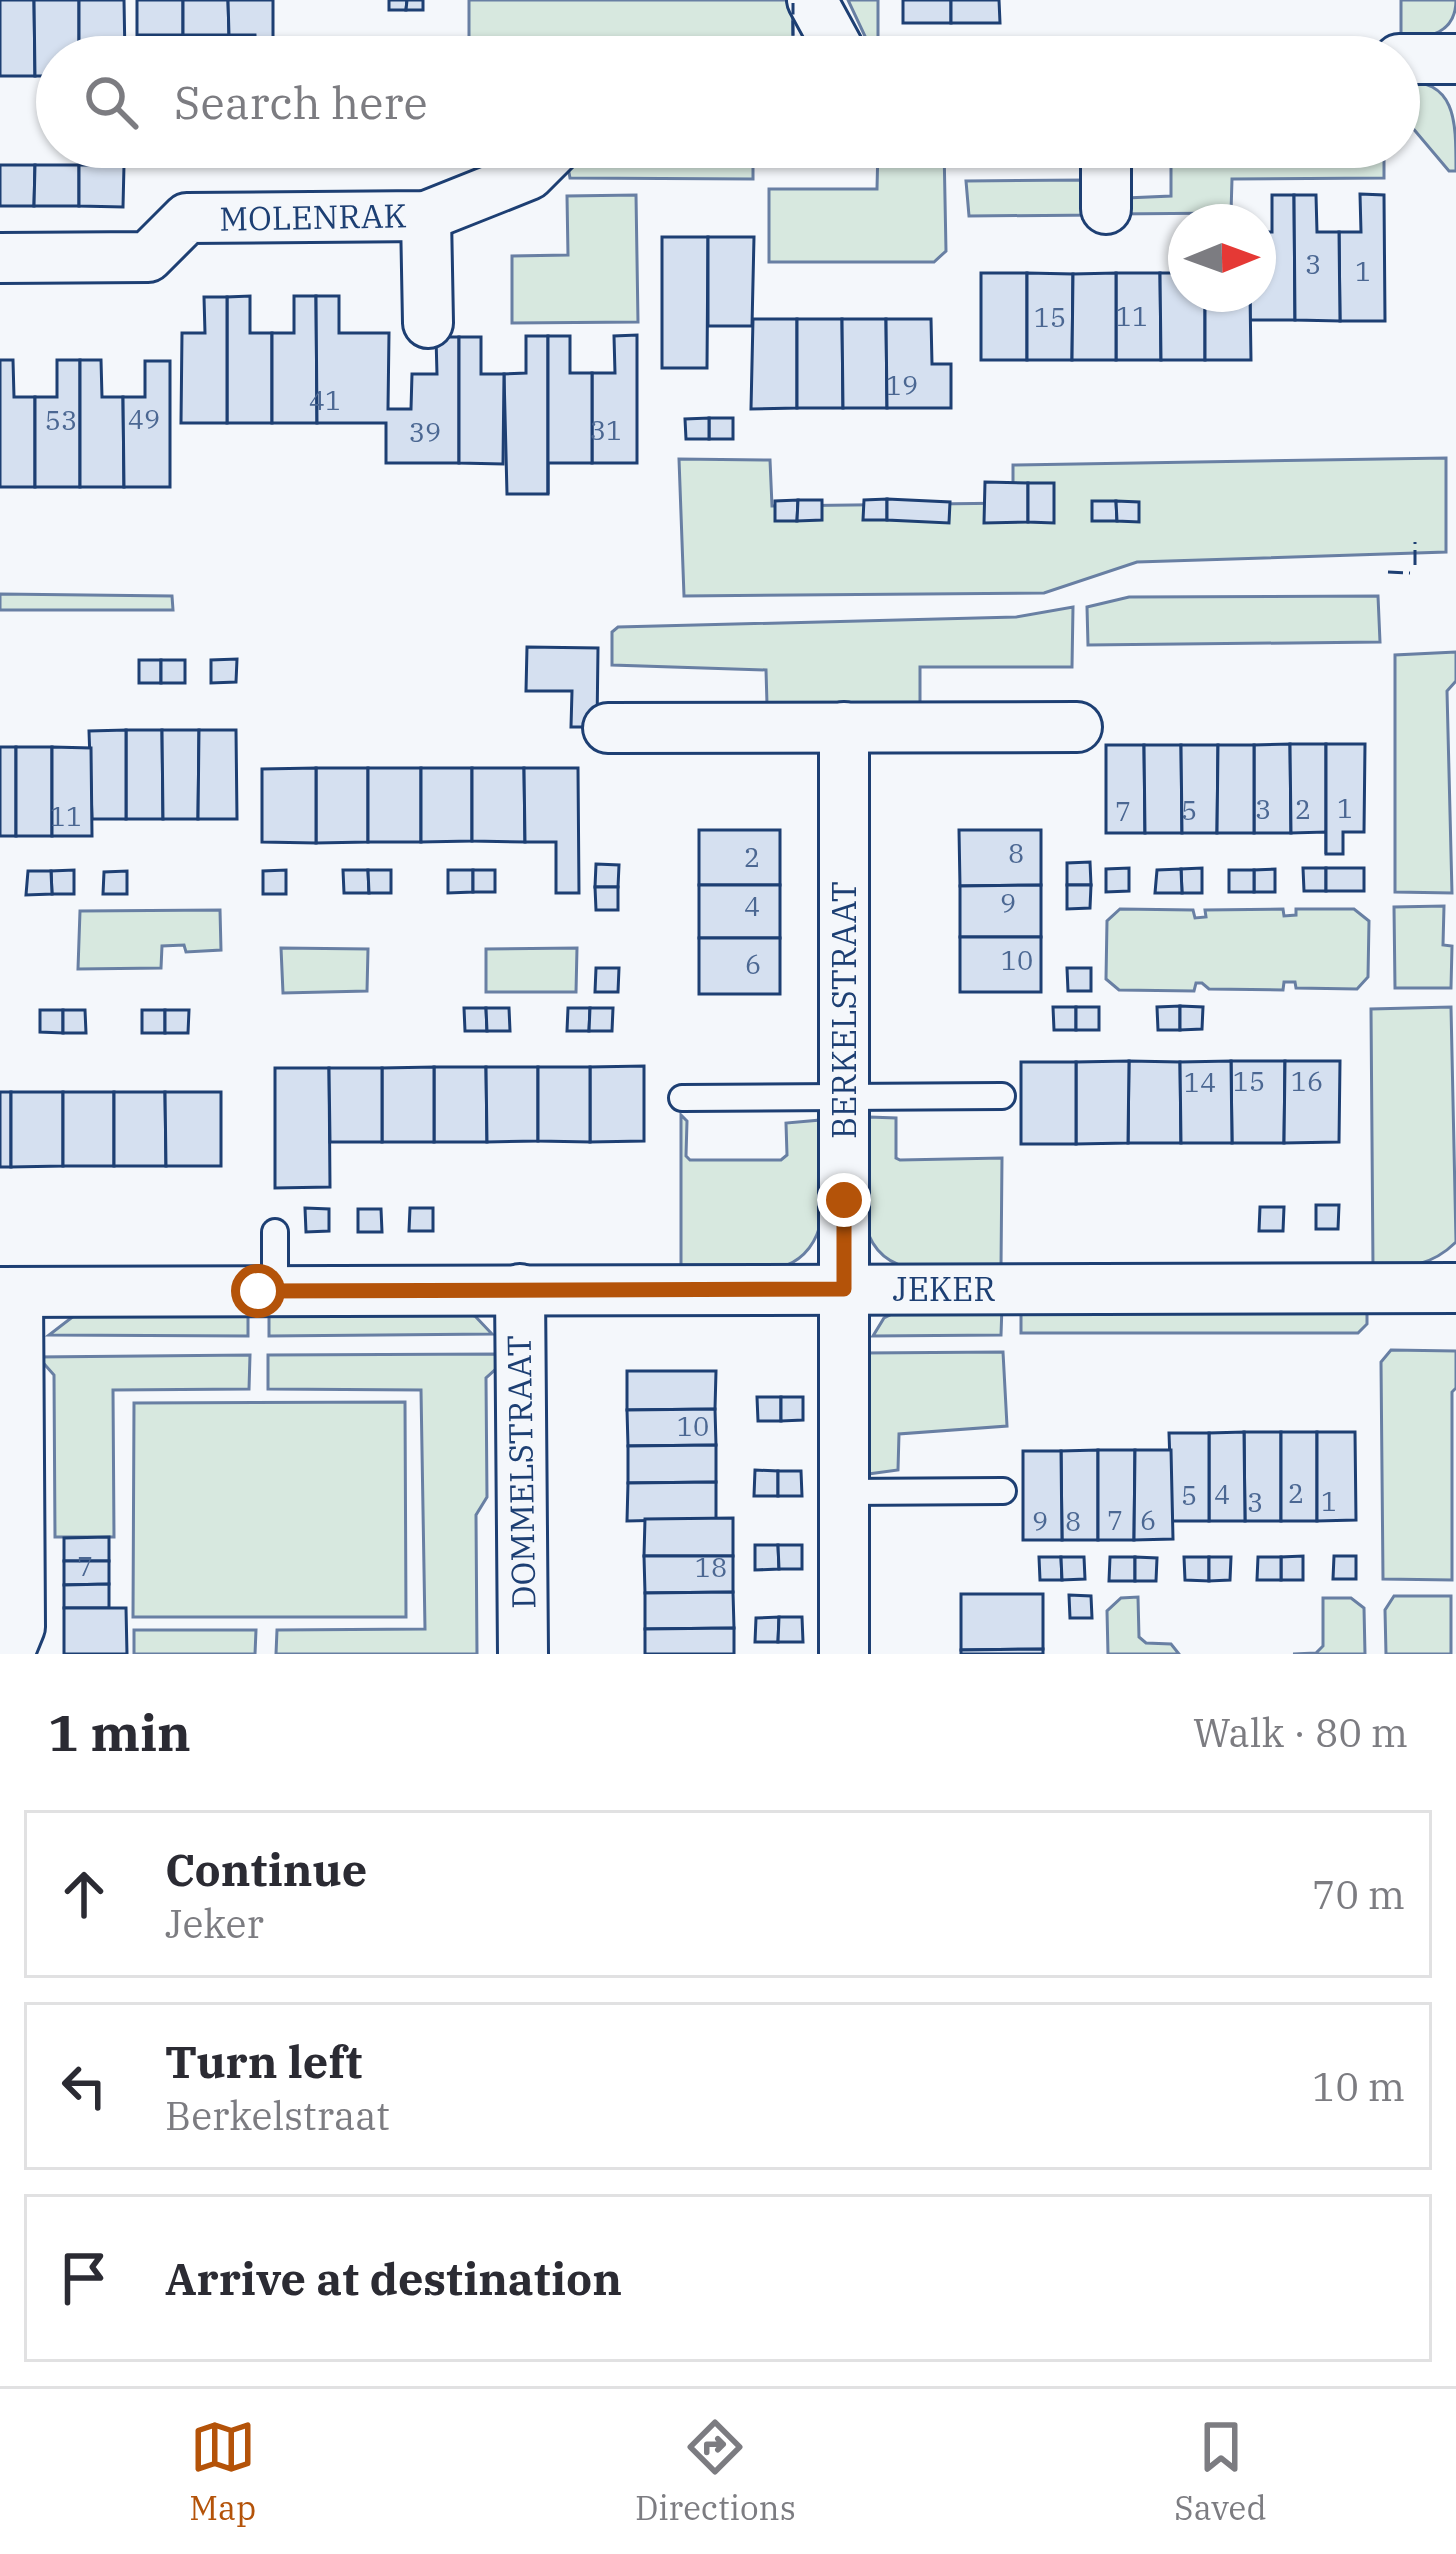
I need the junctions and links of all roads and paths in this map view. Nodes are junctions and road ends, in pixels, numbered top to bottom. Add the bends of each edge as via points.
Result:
1 (812, 0) edge
2 (832, 36) edge
3 (1420, 59) edge
4 (1456, 59) edge
5 (536, 168) edge
6 (1106, 168) edge
7 (1106, 209) dead end
8 (427, 216) junction
9 (0, 258) edge
10 (428, 323) dead end
11 (844, 727) junction
12 (1077, 727) dead end
13 (608, 728) dead end
14 (1002, 1096) dead end
15 (682, 1098) dead end
16 (843, 1098) junction
17 (275, 1232) dead end
18 (1456, 1288) edge
19 (520, 1289) junction
20 (844, 1289) junction
21 (275, 1291) junction
22 (9, 1292) edge
23 (1003, 1491) dead end
24 (844, 1492) junction
25 (9, 1654) edge
26 (523, 1654) edge
27 (844, 1654) edge

1 - 2 street
3 - 4 street
5 - 8 street, MOLENRAK
6 - 7 street
8 - 9 street, MOLENRAK via 187,218 148,257
8 - 10 street, MOLENRAK
11 - 12 street
11 - 13 street
11 - 16 street, BERKELSTRAAT
14 - 16 lane
15 - 16 lane
16 - 20 street, BERKELSTRAAT
17 - 21 lane
18 - 20 street, JEKER
19 - 20 street, JEKER
19 - 21 street, JEKER
19 - 26 street, DOMMELSTRAAT
20 - 24 street, BERKELSTRAAT
21 - 22 street, JEKER
22 - 25 street via 20,1627
23 - 24 lane
24 - 27 street, BERKELSTRAAT

